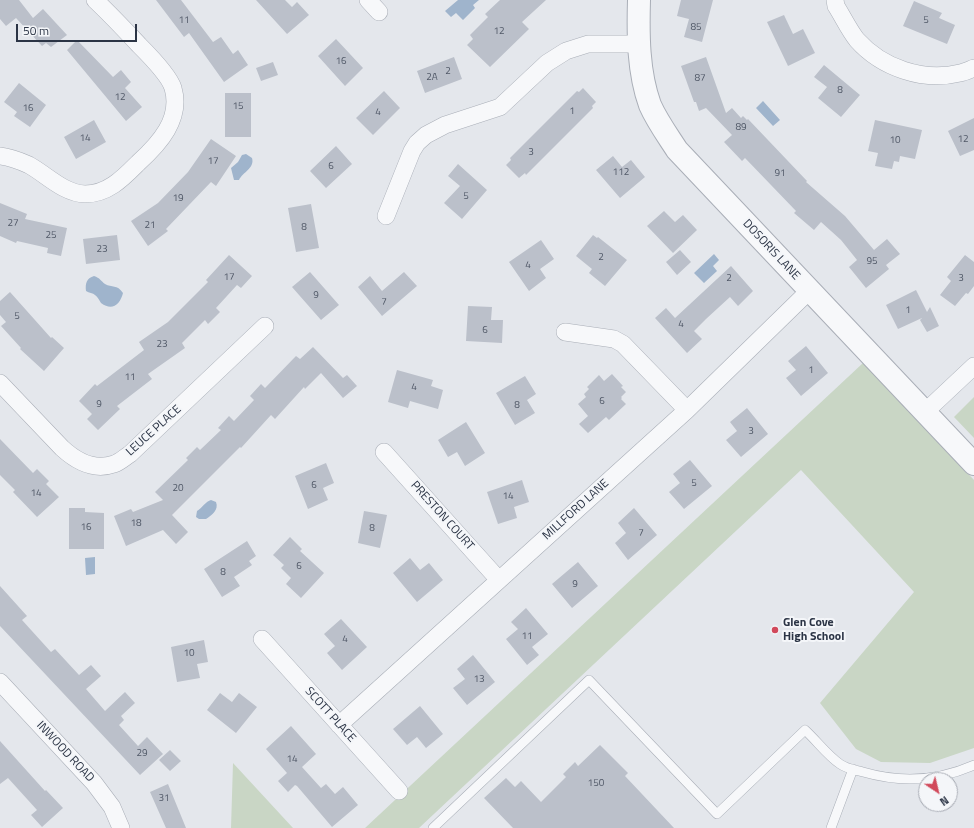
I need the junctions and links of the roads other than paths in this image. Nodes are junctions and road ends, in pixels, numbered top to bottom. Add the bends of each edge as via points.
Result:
1 (95, 0) edge
2 (639, 0) edge
3 (835, 0) edge
4 (639, 44) junction
5 (974, 68) edge
6 (0, 156) edge
7 (386, 216) dead end
8 (810, 291) junction
9 (266, 326) dead end
10 (565, 332) dead end
11 (974, 366) edge
12 (0, 383) edge
13 (687, 410) junction
14 (925, 412) junction
15 (384, 452) dead end
16 (974, 464) edge
17 (498, 580) junction
18 (262, 639) dead end
19 (0, 682) edge
20 (339, 724) junction
21 (974, 765) edge
22 (853, 770) junction
23 (399, 791) dead end
24 (122, 828) edge
25 (433, 828) edge
26 (831, 828) edge

1 - 6 street via 149,55 173,87 175,103 168,129 153,149 121,180 104,191 84,194 63,188 29,166
2 - 4 street, DOSORIS LANE
3 - 5 street via 856,39 870,52 901,71 932,76 960,73
4 - 7 street via 588,44 566,51 547,63 500,107 444,126 426,135 412,151
4 - 8 street, DOSORIS LANE via 642,72 650,105 677,150
8 - 13 street, MILLFORD LANE
8 - 14 street, DOSORIS LANE
9 - 12 street, LEUCE PLACE via 130,454 114,464 88,465 71,456
10 - 13 street via 614,339 623,344
11 - 14 street
13 - 17 street, MILLFORD LANE
14 - 16 street, DOSORIS LANE
15 - 17 street, PRESTON COURT
17 - 20 street, MILLFORD LANE
18 - 20 street, SCOTT PLACE
19 - 24 street, INWOOD ROAD via 94,783 112,807
20 - 23 street, SCOTT PLACE
21 - 22 lane via 950,774 902,780
22 - 25 lane via 841,765 805,730 717,814 589,680
22 - 26 lane

